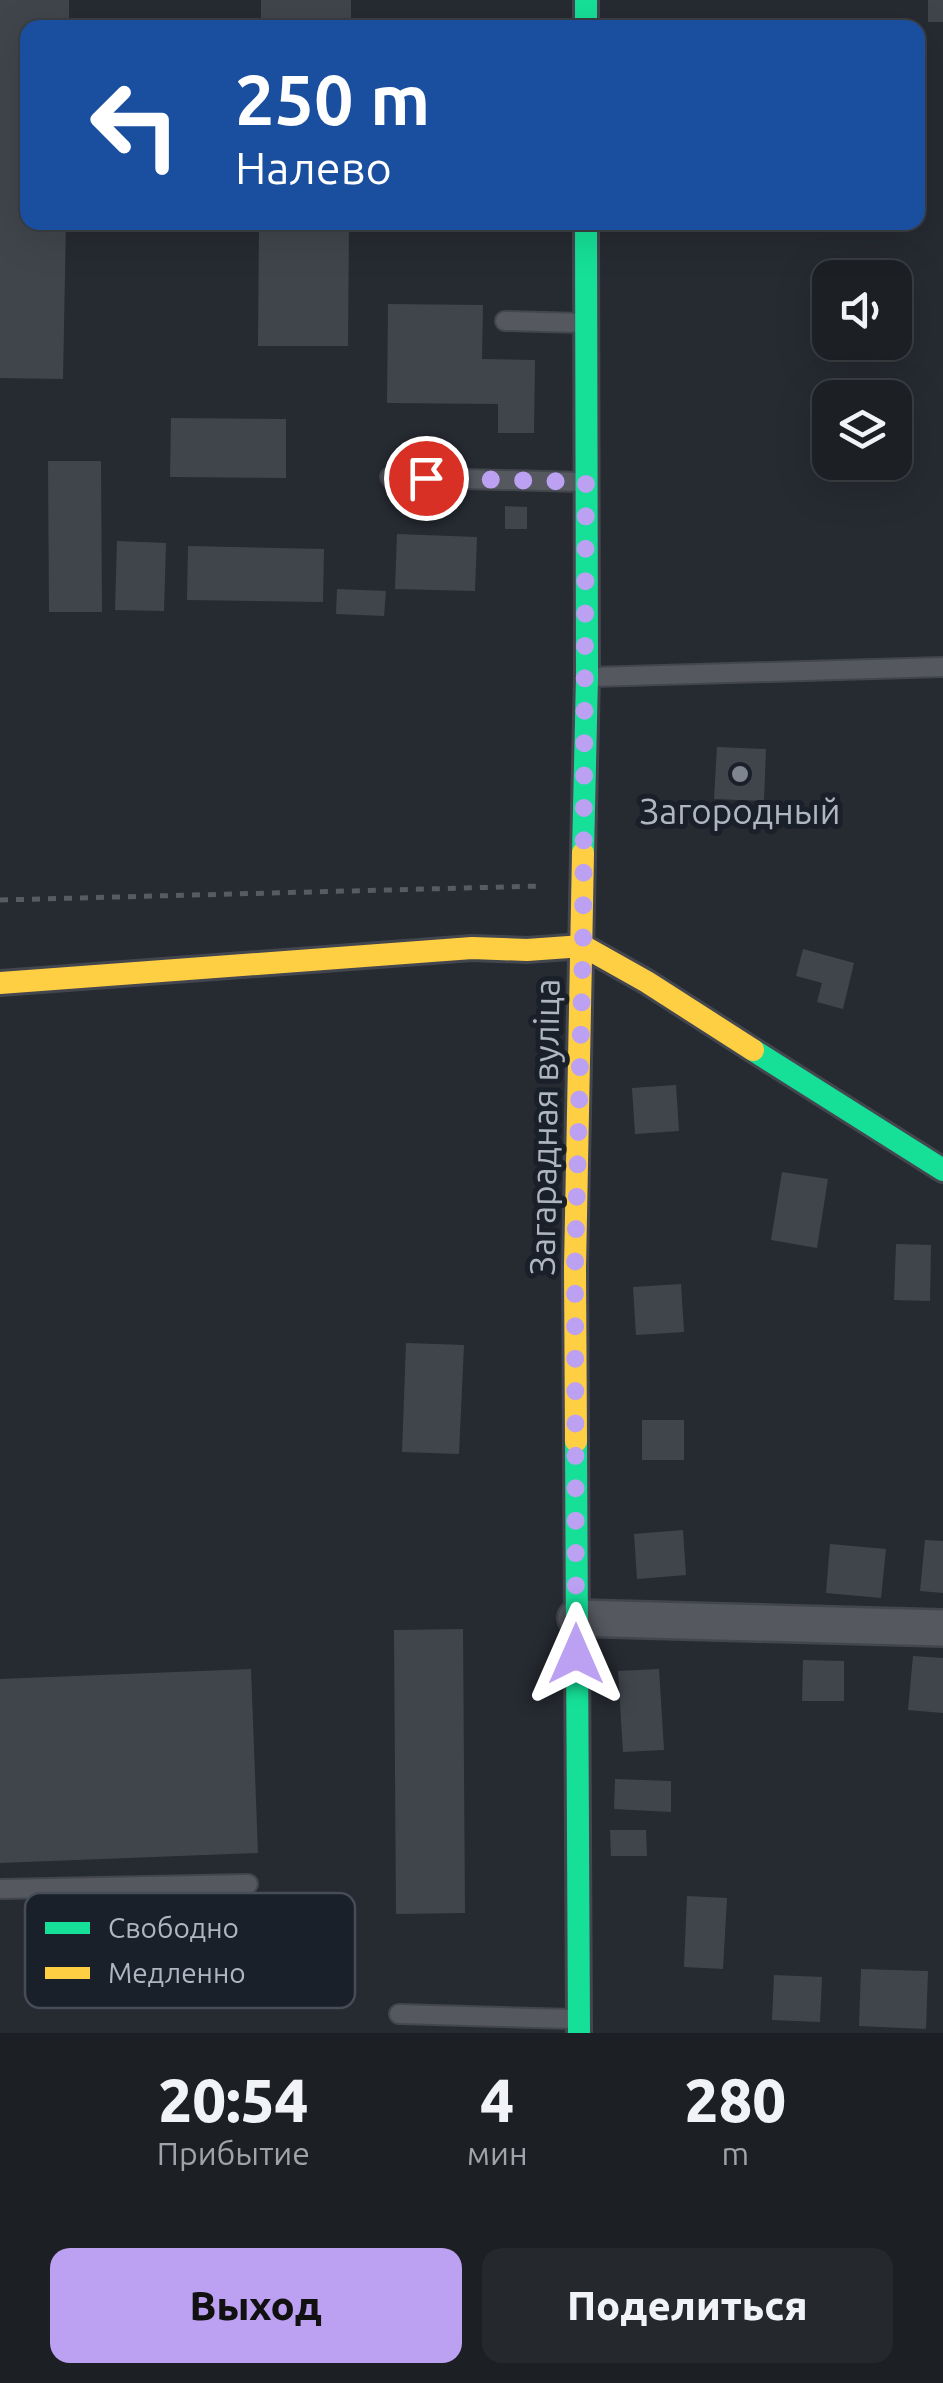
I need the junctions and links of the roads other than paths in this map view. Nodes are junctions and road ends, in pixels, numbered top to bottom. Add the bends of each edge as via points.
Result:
1 (586, 230) edge
2 (505, 321) dead end
3 (586, 324) junction
4 (390, 477) dead end
5 (586, 482) junction
6 (943, 667) edge
7 (586, 677) junction
8 (583, 946) junction
9 (0, 982) edge
10 (943, 1170) edge
11 (576, 1618) junction
12 (943, 1628) edge
13 (248, 1884) dead end
14 (0, 1890) edge
15 (398, 2014) dead end
16 (578, 2026) edge

1 - 3 main road, Загарадная вуліца
2 - 3 lane
3 - 5 main road, Загарадная вуліца
4 - 5 lane
5 - 7 main road, Загарадная вуліца
6 - 7 lane
7 - 8 main road, Загарадная вуліца
8 - 9 main road
8 - 10 main road
8 - 11 main road, Загарадная вуліца
11 - 12 street
11 - 16 main road, Загарадная вуліца
13 - 14 lane
15 - 16 lane

